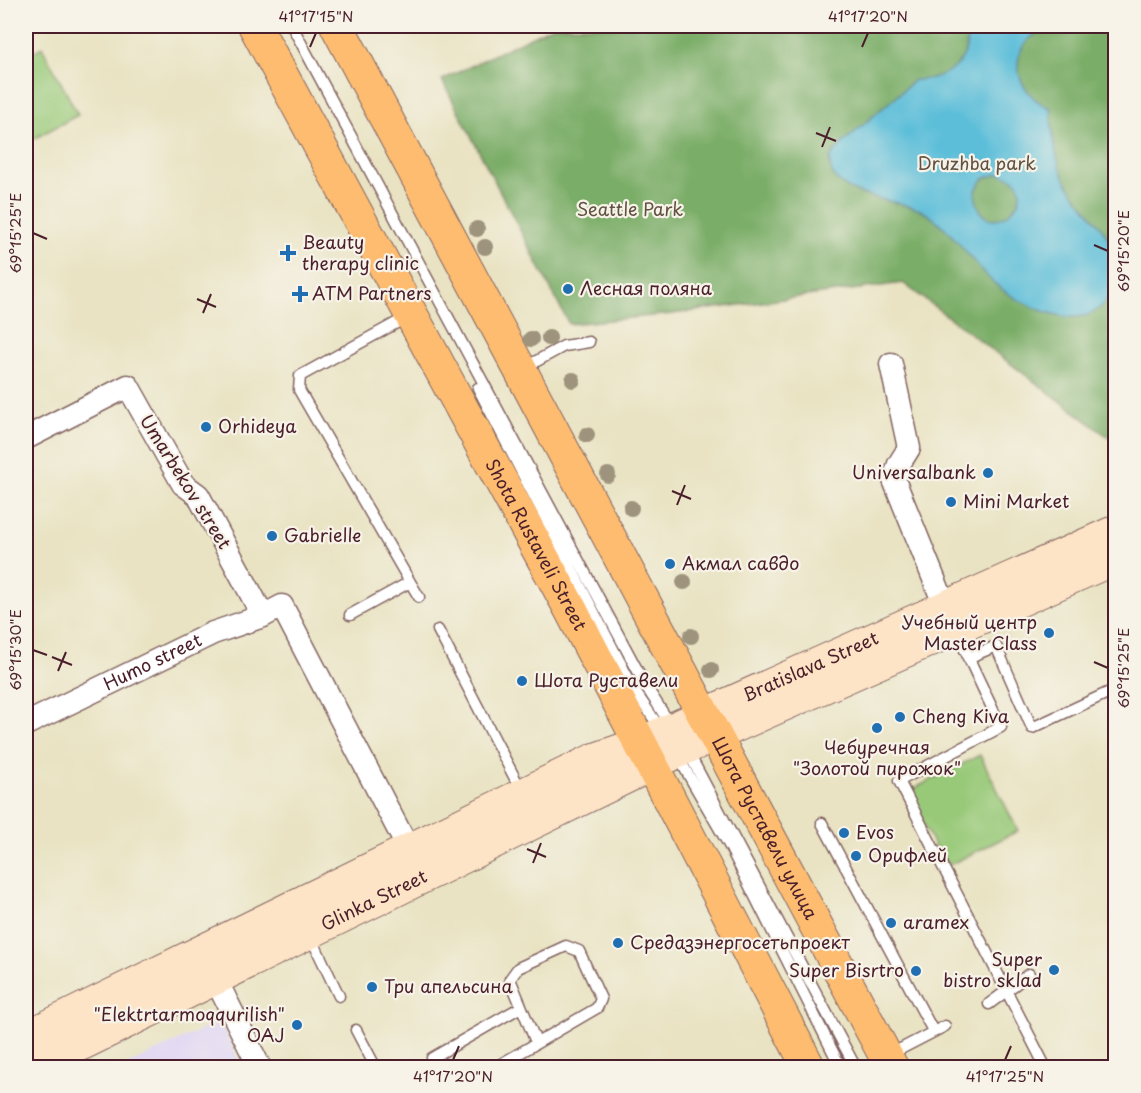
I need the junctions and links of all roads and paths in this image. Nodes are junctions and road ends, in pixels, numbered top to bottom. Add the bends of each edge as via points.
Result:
1 (255, 26) edge
2 (285, 26) edge
3 (292, 26) edge
4 (338, 26) edge
5 (411, 314) junction
6 (589, 342) dead end
7 (891, 364) dead end
8 (521, 370) junction
9 (26, 438) edge
10 (1116, 531) edge
11 (1116, 558) edge
12 (410, 582) junction
13 (419, 597) dead end
14 (273, 611) junction
15 (350, 615) dead end
16 (949, 617) junction
17 (438, 630) dead end
18 (968, 658) junction
19 (1116, 689) edge
20 (26, 724) edge
21 (711, 725) junction
22 (665, 746) junction
23 (523, 793) junction
24 (822, 822) dead end
25 (409, 850) junction
26 (309, 932) junction
27 (1029, 974) dead end
28 (215, 978) junction
29 (1007, 990) junction
30 (339, 996) dead end
31 (989, 1004) dead end
32 (521, 1007) junction
33 (945, 1026) dead end
34 (356, 1030) dead end
35 (933, 1031) junction
36 (26, 1037) edge
37 (536, 1042) junction
38 (889, 1062) edge
39 (33, 1068) edge
40 (260, 1068) edge
41 (376, 1068) edge
42 (433, 1068) edge
43 (494, 1068) edge
44 (809, 1068) edge
45 (842, 1068) edge
46 (856, 1068) edge
47 (1046, 1068) edge

1 - 5 main road, Shota Rustaveli Street
2 - 22 lane
3 - 22 lane via 647,688
4 - 8 main road
5 - 12 lane via 300,376 298,382 299,390
5 - 22 main road, Shota Rustaveli Street via 601,667
6 - 8 lane via 564,346
7 - 16 street via 909,448 894,480
8 - 21 main road
9 - 14 street, Umarbekov street via 128,386 183,484 198,495
10 - 16 main road, Bratislava Street
11 - 16 main road, Bratislava Street
12 - 13 lane
12 - 15 lane
14 - 20 street, Humo street via 213,633
14 - 25 street, Umarbekov street
16 - 18 lane
16 - 21 main road, Bratislava Street
17 - 23 lane
18 - 19 lane via 996,646 1032,728
18 - 29 lane via 1001,728 899,781
21 - 22 main road, Glinka Street
21 - 38 main road, Шота Руставели улица
22 - 23 main road, Glinka Street via 595,759
22 - 26 main road, Glinka Street
22 - 44 main road, Shota Rustaveli Street
22 - 45 lane via 730,847
22 - 46 lane
23 - 25 main road, Glinka Street
24 - 35 lane
25 - 36 main road, Glinka Street
26 - 28 main road, Glinka Street
26 - 30 lane
27 - 29 lane
28 - 39 main road, Glinka Street
28 - 40 street
29 - 31 lane
29 - 47 lane
32 - 37 lane
32 - 37 lane via 510,979 518,968 566,946 579,951 601,999 597,1008
32 - 42 lane via 432,1058
33 - 35 lane
34 - 41 lane
35 - 38 lane
37 - 43 lane

